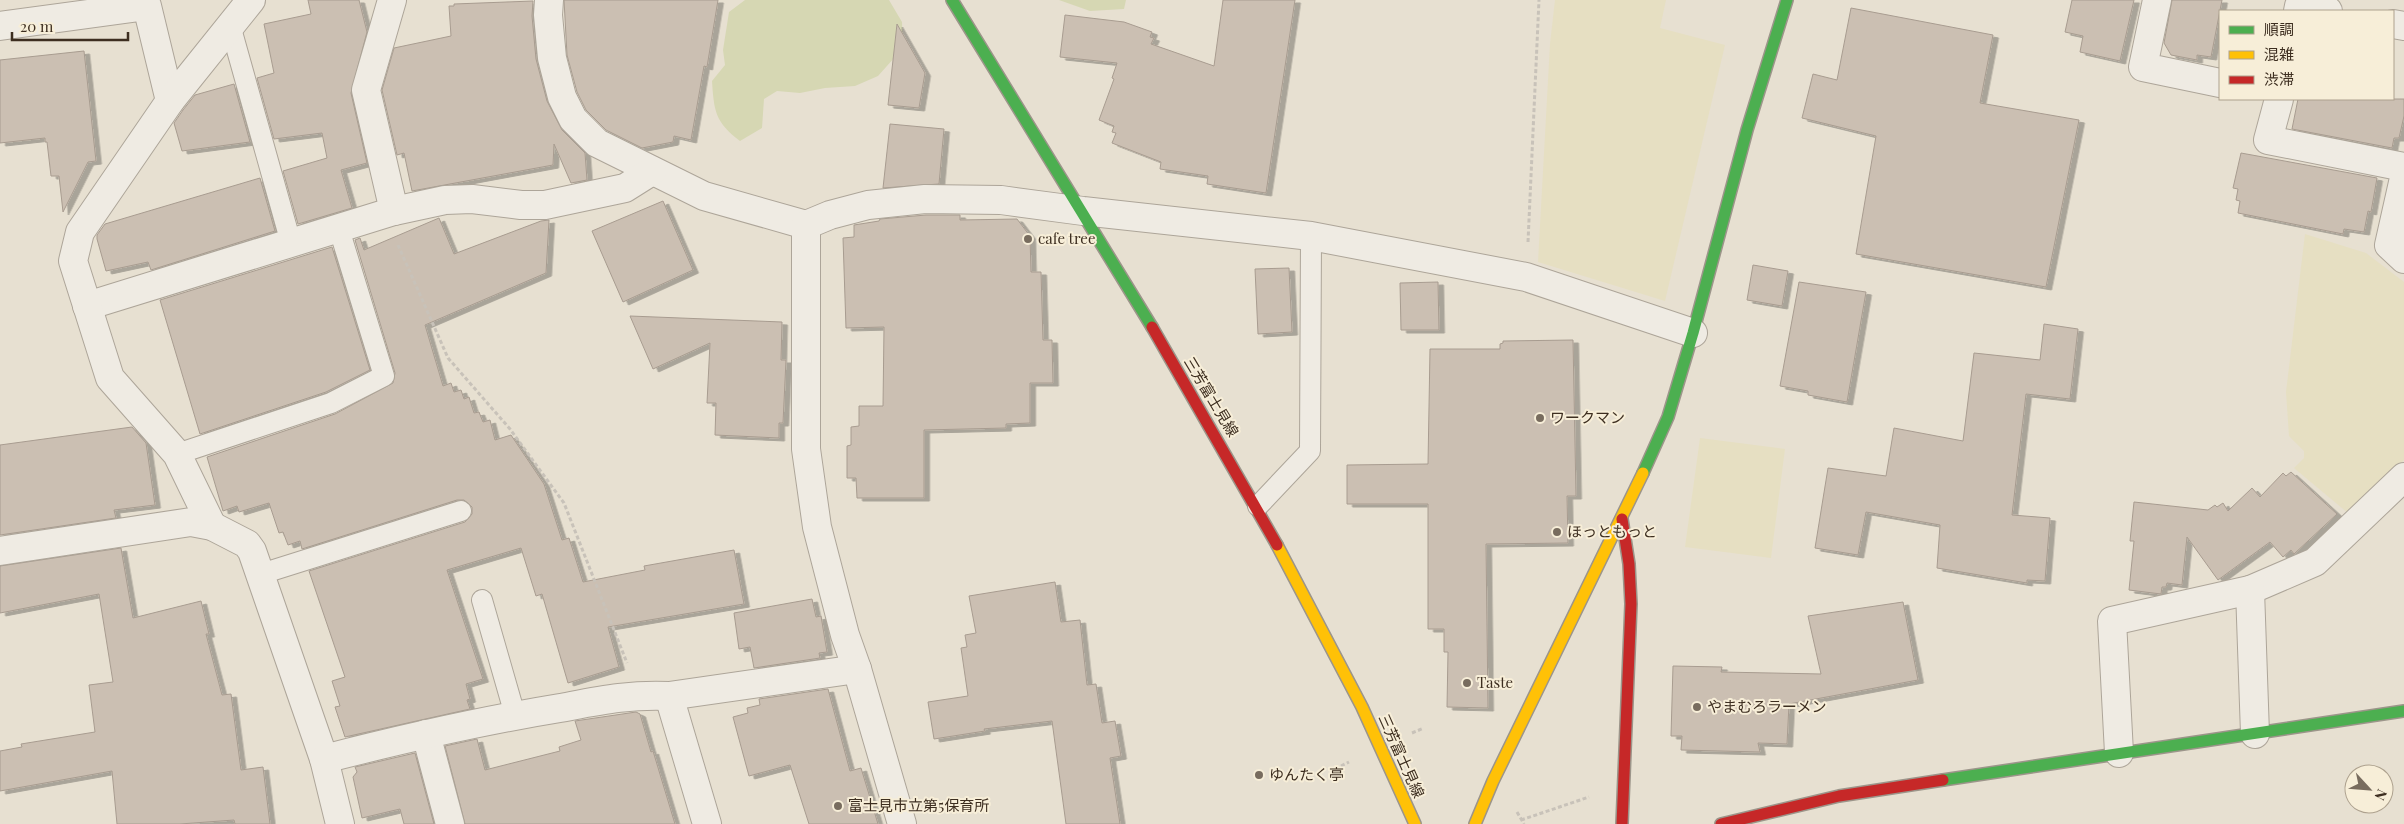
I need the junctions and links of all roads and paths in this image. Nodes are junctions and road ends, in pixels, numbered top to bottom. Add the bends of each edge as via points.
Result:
1 (251, 0) edge
2 (392, 0) edge
3 (549, 0) edge
4 (952, 0) edge
5 (1539, 0) edge
6 (1787, 0) edge
7 (2157, 0) edge
8 (2298, 10) edge
9 (2322, 10) edge
10 (230, 25) junction
11 (0, 26) edge
12 (2219, 83) edge
13 (2278, 100) edge
14 (170, 101) junction
15 (2404, 167) edge
16 (652, 171) junction
17 (2404, 178) edge
18 (1083, 211) junction
19 (389, 213) junction
20 (806, 225) junction
21 (338, 229) junction
22 (1311, 236) junction
23 (291, 242) junction
24 (2404, 259) edge
25 (1526, 277) junction
26 (87, 306) junction
27 (1693, 333) junction
28 (176, 454) junction
29 (2404, 477) edge
30 (1258, 506) junction
31 (461, 511) dead end
32 (1622, 519) junction
33 (212, 526) junction
34 (0, 551) edge
35 (261, 574) junction
36 (2250, 590) junction
37 (482, 600) dead end
38 (858, 669) junction
39 (639, 695) junction
40 (669, 696) junction
41 (2404, 711) edge
42 (515, 715) junction
43 (426, 734) junction
44 (2256, 734) junction
45 (2119, 753) junction
46 (324, 759) junction
47 (1591, 796) dead end
48 (1521, 820) dead end
49 (340, 824) edge
50 (450, 824) edge
51 (708, 824) edge
52 (902, 824) edge
53 (1416, 824) edge
54 (1475, 824) edge
55 (1622, 824) edge
56 (1721, 824) edge

1 - 10 street
2 - 19 street via 366,90
3 - 16 street via 552,58 562,97 573,119 597,143
4 - 18 street, 三芳富士見線
5 - 25 path
6 - 27 street via 1747,130
7 - 12 street via 2143,67
8 - 9 street via 2299,6
10 - 14 street
10 - 23 lane
11 - 14 street via 147,6
13 - 15 street via 2268,140
14 - 26 street via 80,232 73,261
16 - 19 street via 625,188 546,205 445,200
16 - 20 street via 704,196
17 - 24 street via 2389,245
18 - 20 street via 1001,200 925,199 868,205
18 - 22 street
18 - 30 street, 三芳富士見線
19 - 21 street
19 - 39 path via 448,358 510,429 564,503
20 - 38 street via 806,449 817,527 845,635
21 - 23 street
21 - 28 lane via 384,376 331,403
22 - 25 street
22 - 30 lane via 1310,451
23 - 26 street
25 - 27 street
26 - 28 street via 110,378
27 - 32 street via 1668,417
28 - 33 street
29 - 36 street via 2316,562
30 - 53 street, 三芳富士見線 via 1326,632
31 - 35 lane
32 - 54 street
32 - 55 street via 1631,604
33 - 34 street via 191,522
33 - 35 street via 247,544
35 - 46 street
36 - 44 street
36 - 45 street via 2112,621
37 - 42 lane
38 - 40 street
38 - 52 street
39 - 40 street
39 - 42 street
40 - 51 street
41 - 44 street
42 - 43 street
43 - 46 street
43 - 50 street
44 - 45 street
45 - 56 street via 1839,796
46 - 49 street
47 - 48 path

